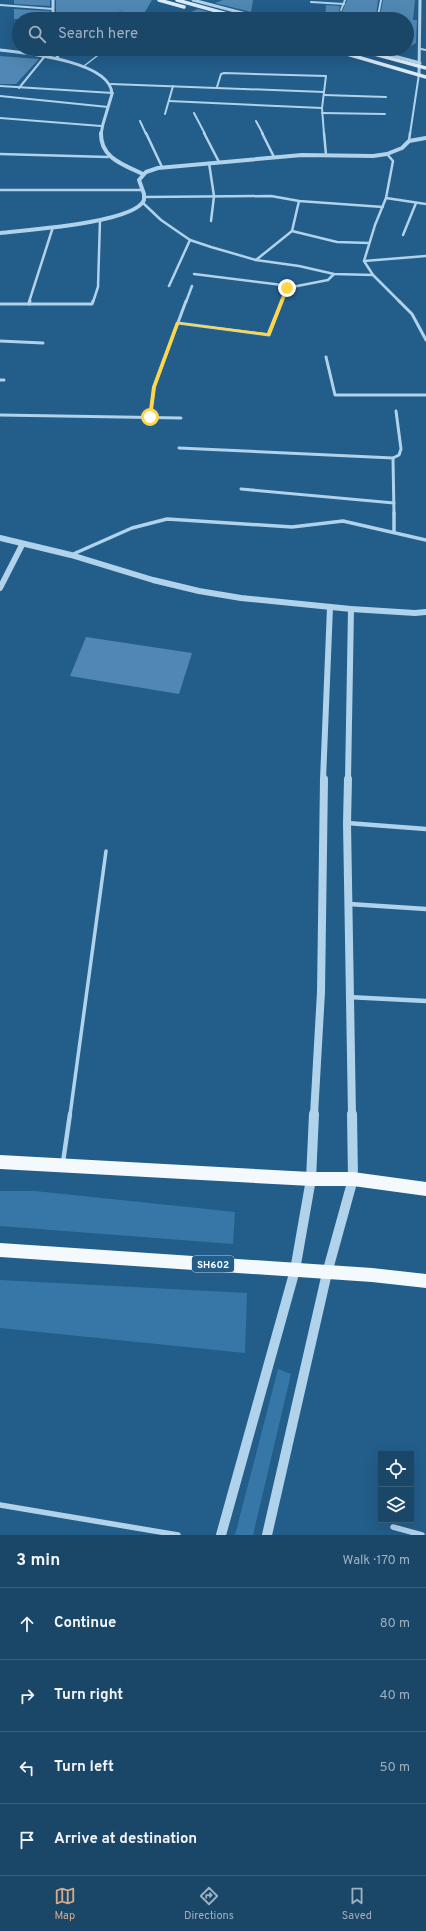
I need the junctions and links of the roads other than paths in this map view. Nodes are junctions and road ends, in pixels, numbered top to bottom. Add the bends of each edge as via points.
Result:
1 (53, 0) edge
2 (159, 0) edge
3 (177, 0) edge
4 (193, 0) edge
5 (211, 0) edge
6 (345, 0) edge
7 (382, 0) edge
8 (420, 0) edge
9 (311, 2) dead end
10 (207, 4) junction
11 (344, 4) junction
12 (0, 5) edge
13 (189, 8) dead end
14 (53, 9) joint
15 (341, 10) dead end
16 (220, 12) edge
17 (238, 12) edge
18 (379, 12) edge
19 (12, 49) edge
20 (421, 49) junction
21 (0, 50) edge
22 (426, 50) edge
23 (12, 52) edge
24 (45, 56) joint
25 (97, 56) edge
26 (355, 56) edge
27 (386, 56) edge
28 (392, 56) edge
29 (58, 58) joint
30 (420, 64) junction
31 (84, 66) junction
32 (426, 68) edge
33 (419, 74) junction
34 (426, 77) edge
35 (111, 84) junction
36 (0, 86) edge
37 (173, 86) junction
38 (217, 87) junction
39 (20, 88) junction
40 (113, 93) junction
41 (324, 93) junction
42 (0, 96) edge
43 (386, 97) dead end
44 (169, 101) junction
45 (108, 107) junction
46 (322, 108) junction
47 (194, 113) dead end
48 (322, 113) junction
49 (165, 114) dead end
50 (385, 114) dead end
51 (0, 118) edge
52 (140, 121) dead end
53 (256, 122) dead end
54 (101, 126) junction
55 (426, 138) edge
56 (409, 141) junction
57 (0, 154) edge
58 (387, 154) junction
59 (326, 155) junction
60 (108, 157) junction
61 (274, 157) junction
62 (219, 162) junction
63 (209, 163) junction
64 (162, 167) junction
65 (143, 174) junction
66 (0, 190) edge
67 (142, 190) junction
68 (214, 196) junction
69 (145, 197) junction
70 (386, 198) junction
71 (299, 201) junction
72 (416, 202) junction
73 (143, 204) junction
74 (426, 204) edge
75 (383, 207) junction
76 (100, 220) junction
77 (211, 221) dead end
78 (53, 227) junction
79 (292, 231) junction
80 (0, 233) edge
81 (403, 235) dead end
82 (190, 240) junction
83 (369, 243) junction
84 (426, 256) edge
85 (256, 260) junction
86 (364, 260) junction
87 (194, 274) dead end
88 (334, 274) junction
89 (373, 275) junction
90 (169, 286) dead end
91 (192, 286) dead end
92 (294, 287) junction
93 (0, 304) edge
94 (29, 304) junction
95 (178, 323) junction
96 (426, 340) edge
97 (0, 341) edge
98 (43, 342) dead end
99 (326, 357) dead end
100 (426, 395) edge
101 (396, 411) dead end
102 (0, 415) edge
103 (150, 417) junction
104 (181, 418) dead end
105 (179, 448) dead end
106 (393, 458) junction
107 (241, 490) dead end
108 (394, 503) junction
109 (394, 532) junction
110 (0, 538) edge
111 (426, 540) edge
112 (22, 545) junction
113 (71, 555) junction
114 (0, 588) edge
115 (330, 607) junction
116 (351, 609) junction
117 (426, 612) edge
118 (346, 823) junction
119 (426, 829) edge
120 (106, 851) dead end
121 (349, 904) junction
122 (426, 909) edge
123 (348, 997) junction
124 (426, 1000) edge
125 (0, 1162) edge
126 (63, 1165) junction
127 (311, 1179) junction
128 (353, 1179) junction
129 (426, 1189) edge
130 (0, 1250) edge
131 (295, 1270) junction
132 (326, 1273) junction
133 (426, 1281) edge
134 (0, 1505) edge
135 (393, 1527) dead end
136 (178, 1535) edge
137 (221, 1535) edge
138 (267, 1535) edge
139 (422, 1535) edge

1 - 14 street
2 - 13 main road
3 - 16 main road
4 - 10 street
5 - 10 lane
6 - 11 street
7 - 18 street
8 - 20 street
9 - 11 street
10 - 17 street
11 - 15 street
12 - 14 street
19 - 21 street
20 - 22 street
20 - 30 street
21 - 23 street
24 - 29 street
24 - 39 street
25 - 31 lane
26 - 33 main road
27 - 30 main road
28 - 30 street
29 - 31 street
30 - 32 main road
30 - 33 street
31 - 35 street
33 - 34 main road
33 - 56 street
35 - 37 street
35 - 40 street
36 - 39 street
37 - 38 street
37 - 44 street
38 - 41 street
38 - 41 street via 221,74 224,73 321,75 326,78
39 - 40 street
40 - 45 street
41 - 43 street
41 - 46 street
42 - 45 street
44 - 46 street
44 - 49 street
45 - 54 street
46 - 48 street
47 - 62 street
48 - 50 street
48 - 59 street
51 - 54 street
52 - 64 street
53 - 61 street
54 - 60 street via 102,145
55 - 56 street
56 - 58 street via 402,148
57 - 60 street
58 - 59 street
58 - 70 street via 393,161
59 - 61 street
60 - 65 street
61 - 62 street
62 - 63 street
63 - 64 street
63 - 68 street
64 - 65 street
65 - 67 street via 139,180
66 - 67 street
67 - 69 street
68 - 69 street
68 - 71 street via 271,196
68 - 77 street
69 - 73 street
70 - 72 street
70 - 75 street
71 - 75 street
71 - 79 street
72 - 74 street
72 - 81 street
73 - 76 street via 131,212
73 - 82 street
75 - 83 street
76 - 78 street
76 - 94 street via 98,287 92,304
78 - 80 street
78 - 94 street
79 - 83 street via 337,242
79 - 85 street
82 - 85 street
82 - 90 street
83 - 86 street
84 - 86 street
85 - 88 street
86 - 89 street
87 - 92 street
88 - 89 street
88 - 92 street via 328,280
89 - 96 street via 412,314
91 - 95 street
92 - 95 street via 287,288 269,335
93 - 94 street
95 - 103 street via 154,387
97 - 98 street
99 - 100 street via 334,395
101 - 106 street via 402,449 400,454
102 - 103 street
103 - 104 street
105 - 106 street
106 - 108 street
107 - 108 street
108 - 109 street
109 - 111 street
109 - 113 street via 343,521 292,528 167,519 132,528
110 - 112 street
112 - 113 street
112 - 114 street
113 - 115 street via 199,591
115 - 116 street
115 - 127 street via 322,819 321,992
116 - 117 street
116 - 118 street
118 - 119 street
118 - 121 street
120 - 126 lane
121 - 122 street
121 - 123 street
123 - 124 street
123 - 128 street
125 - 126 main road
126 - 127 main road
127 - 128 main road
127 - 131 street
128 - 129 main road
128 - 132 street
130 - 131 main road, SH602
131 - 132 main road, SH602
131 - 137 street
132 - 133 main road, SH602
132 - 138 street
134 - 136 street
135 - 139 street

